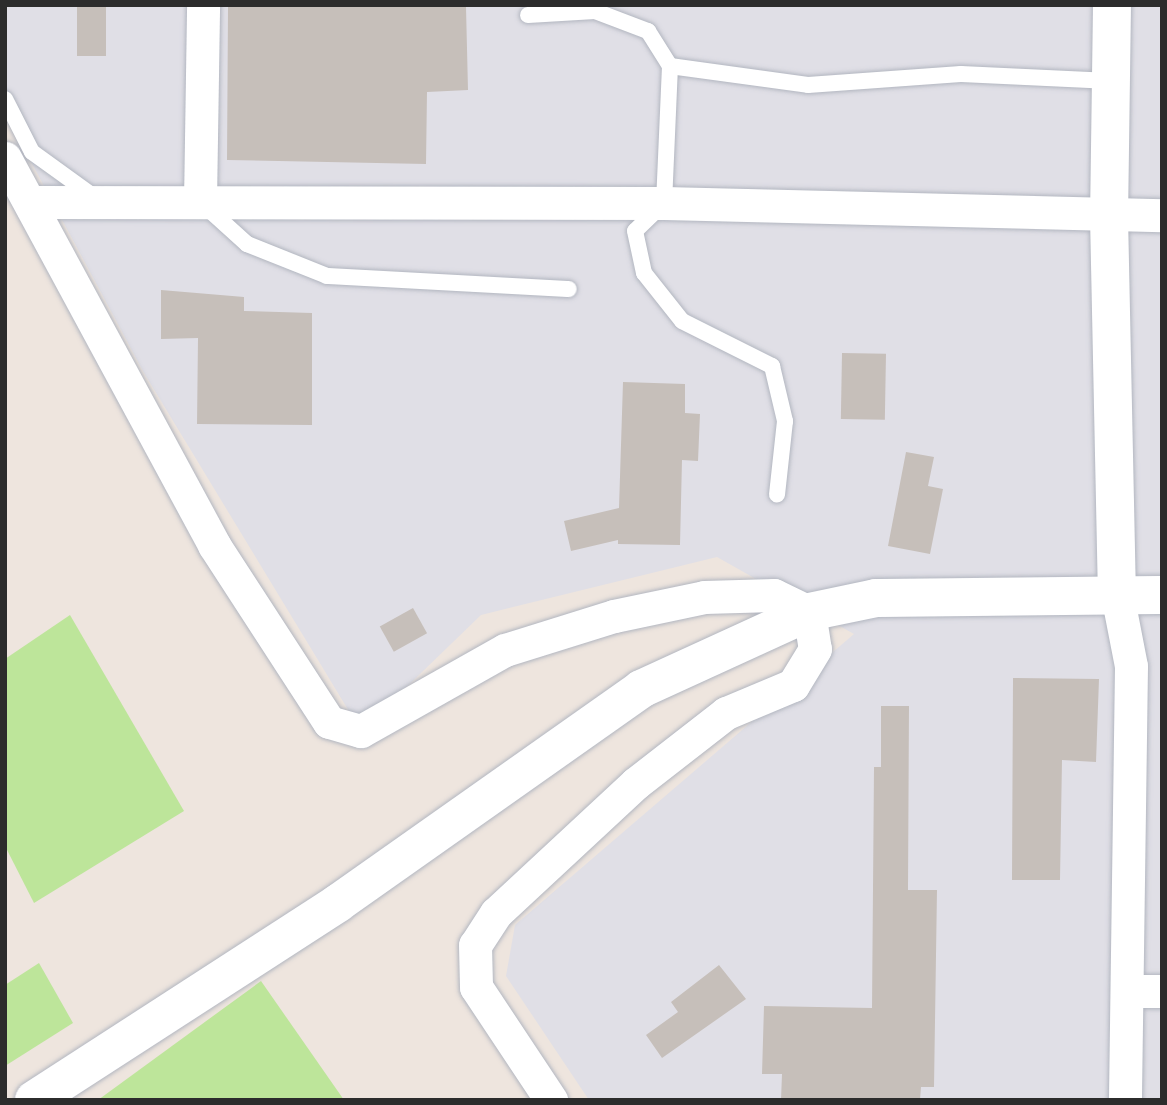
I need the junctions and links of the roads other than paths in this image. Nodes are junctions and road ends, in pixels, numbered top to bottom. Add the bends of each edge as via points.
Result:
1 (203, 5) edge
2 (1112, 5) edge
3 (528, 15) dead end
4 (670, 66) junction
5 (1111, 81) junction
6 (5, 99) edge
7 (5, 158) edge
8 (31, 202) junction
9 (101, 202) junction
10 (200, 202) junction
11 (664, 203) junction
12 (1162, 215) edge
13 (1109, 216) junction
14 (569, 289) dead end
15 (777, 495) dead end
16 (1117, 594) junction
17 (1162, 595) edge
18 (809, 612) junction
19 (1127, 991) junction
20 (1162, 991) edge
21 (34, 1100) edge
22 (551, 1100) edge
23 (1125, 1100) edge

1 - 10 street
2 - 5 street
3 - 4 lane via 595,11 648,31
4 - 5 lane via 808,85 961,74
4 - 11 lane
5 - 13 street
6 - 9 lane via 32,152
7 - 8 street
8 - 9 street
8 - 18 street via 90,323 214,545 329,722 361,731 505,650 614,616 704,597 762,595 774,595
9 - 10 street
10 - 11 street
10 - 14 lane via 247,244 327,276
11 - 13 street
11 - 15 lane via 635,231 644,273 682,321 772,366 785,421
12 - 13 street
13 - 16 street
16 - 17 street
16 - 18 street via 876,598
16 - 19 street via 1130,666
18 - 21 street via 641,689 338,903
18 - 22 street via 815,649 793,685 726,713 636,783 496,914 475,945 476,987
19 - 20 street
19 - 23 street

